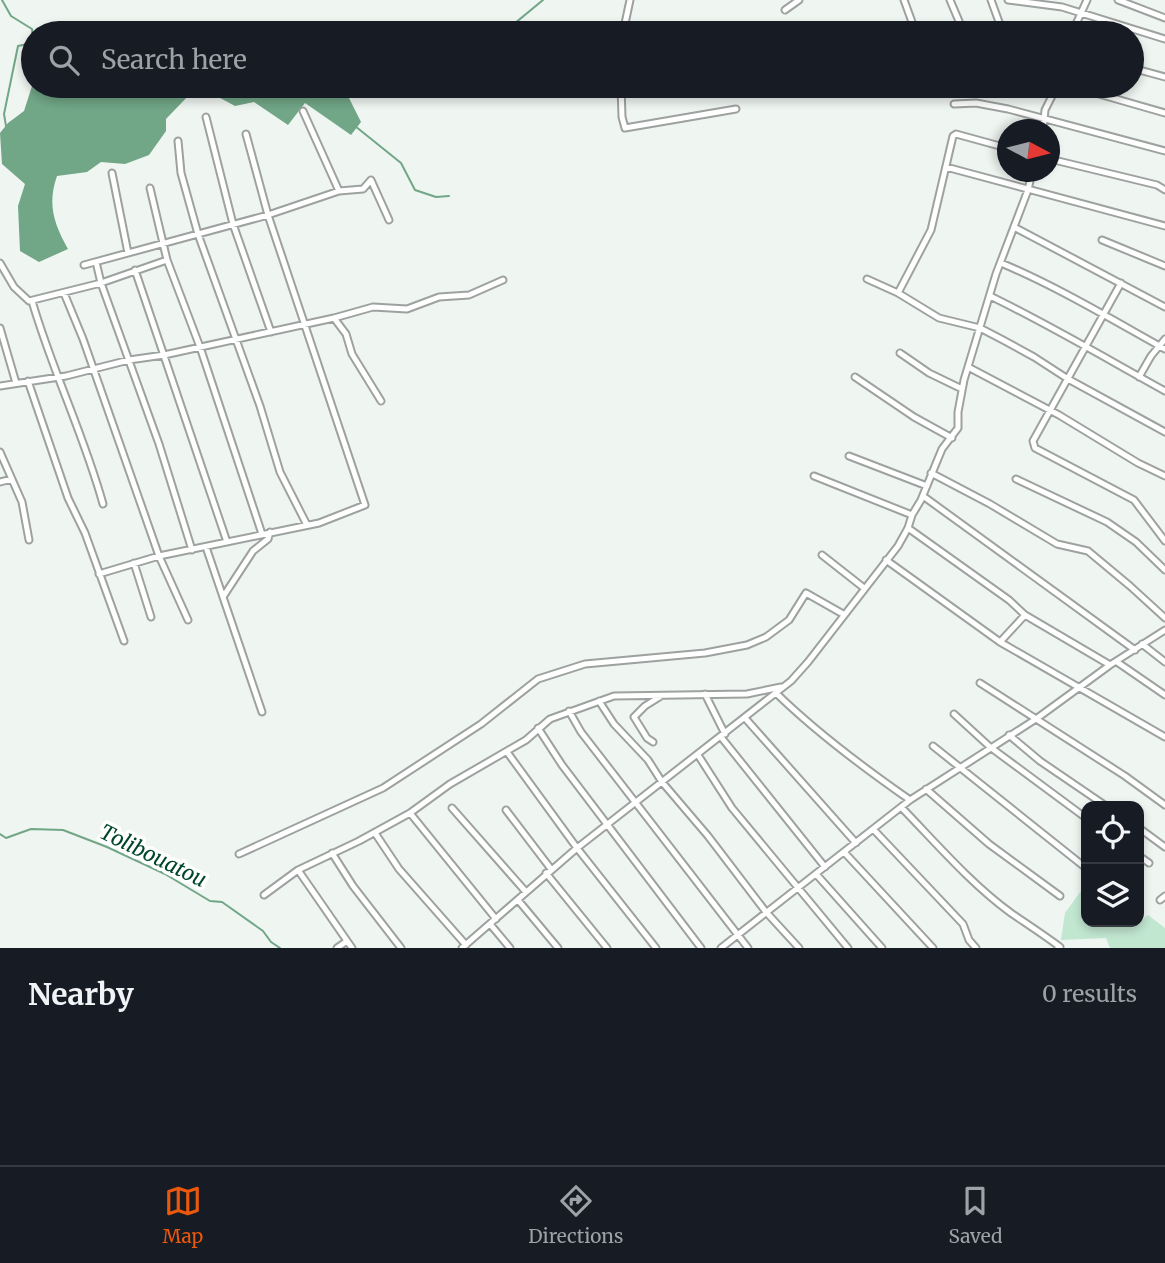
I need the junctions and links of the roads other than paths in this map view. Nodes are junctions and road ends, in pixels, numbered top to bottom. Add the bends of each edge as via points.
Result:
1 (629, 0) edge
2 (799, 0) edge
3 (904, 0) edge
4 (950, 0) edge
5 (990, 0) edge
6 (1008, 0) edge
7 (1087, 0) edge
8 (1118, 0) edge
9 (785, 10) dead end
10 (1083, 13) junction
11 (1165, 18) edge
12 (625, 21) edge
13 (912, 21) edge
14 (959, 21) edge
15 (998, 21) edge
16 (1079, 21) edge
17 (1108, 21) edge
18 (1144, 32) edge
19 (1165, 39) edge
20 (1144, 71) edge
21 (1165, 76) edge
22 (621, 98) edge
23 (1051, 98) edge
24 (1113, 98) edge
25 (954, 104) dead end
26 (736, 109) dead end
27 (303, 111) dead end
28 (1165, 113) edge
29 (206, 117) dead end
30 (1040, 119) edge
31 (1044, 119) edge
32 (1060, 124) edge
33 (246, 134) dead end
34 (177, 141) dead end
35 (997, 145) edge
36 (1165, 151) edge
37 (1060, 162) edge
38 (946, 167) junction
39 (112, 173) dead end
40 (1030, 182) edge
41 (150, 188) dead end
42 (1028, 190) junction
43 (1165, 190) edge
44 (339, 191) junction
45 (268, 215) junction
46 (389, 220) dead end
47 (233, 224) junction
48 (1165, 226) edge
49 (1014, 227) junction
50 (198, 234) junction
51 (1102, 240) dead end
52 (163, 245) junction
53 (128, 253) junction
54 (167, 260) junction
55 (96, 262) junction
56 (0, 263) edge
57 (1001, 263) junction
58 (84, 265) dead end
59 (1165, 266) edge
60 (135, 270) junction
61 (867, 279) dead end
62 (9, 280) junction
63 (503, 280) dead end
64 (0, 283) edge
65 (101, 283) junction
66 (1121, 283) junction
67 (64, 293) junction
68 (898, 293) junction
69 (990, 296) junction
70 (32, 301) junction
71 (1165, 307) edge
72 (1103, 314) junction
73 (334, 318) junction
74 (305, 325) junction
75 (0, 328) edge
76 (980, 328) junction
77 (271, 332) junction
78 (236, 339) junction
79 (1165, 339) edge
80 (200, 347) junction
81 (1084, 347) junction
82 (1162, 348) edge
83 (900, 353) dead end
84 (164, 355) junction
85 (129, 360) junction
86 (968, 368) junction
87 (94, 369) junction
88 (60, 376) junction
89 (855, 377) dead end
90 (1139, 377) junction
91 (1068, 379) junction
92 (28, 381) junction
93 (16, 383) junction
94 (0, 386) edge
95 (962, 389) junction
96 (1165, 391) edge
97 (381, 401) dead end
98 (1051, 410) junction
99 (1165, 432) edge
100 (952, 438) junction
101 (0, 452) edge
102 (849, 456) dead end
103 (931, 473) junction
104 (814, 476) dead end
105 (1165, 476) edge
106 (12, 479) junction
107 (1016, 479) dead end
108 (0, 482) edge
109 (927, 486) junction
110 (923, 496) junction
111 (103, 504) dead end
112 (912, 515) junction
113 (307, 525) junction
114 (908, 528) junction
115 (270, 532) junction
116 (262, 534) junction
117 (29, 540) dead end
118 (1165, 541) edge
119 (227, 542) junction
120 (205, 547) junction
121 (192, 550) junction
122 (822, 555) dead end
123 (159, 556) junction
124 (886, 561) junction
125 (134, 562) junction
126 (1165, 570) edge
127 (99, 574) junction
128 (864, 588) junction
129 (223, 597) junction
130 (843, 614) junction
131 (1025, 615) junction
132 (152, 617) dead end
133 (1165, 618) edge
134 (188, 620) dead end
135 (1165, 630) edge
136 (124, 641) dead end
137 (1000, 642) junction
138 (1142, 644) junction
139 (1135, 650) junction
140 (1117, 662) junction
141 (1165, 662) edge
142 (1110, 665) junction
143 (980, 683) dead end
144 (1080, 686) junction
145 (784, 687) junction
146 (705, 694) junction
147 (776, 694) junction
148 (664, 695) junction
149 (1165, 695) edge
150 (599, 701) junction
151 (569, 711) junction
152 (262, 712) dead end
153 (954, 714) dead end
154 (745, 718) junction
155 (1036, 719) junction
156 (538, 728) junction
157 (723, 735) junction
158 (1009, 735) junction
159 (1165, 737) edge
160 (653, 742) dead end
161 (933, 746) dead end
162 (990, 747) junction
163 (507, 752) junction
164 (698, 755) junction
165 (960, 768) junction
166 (662, 782) junction
167 (926, 789) junction
168 (910, 800) junction
169 (1099, 801) edge
170 (635, 803) junction
171 (1165, 805) edge
172 (901, 807) junction
173 (452, 808) dead end
174 (506, 810) dead end
175 (410, 813) junction
176 (1081, 814) edge
177 (607, 825) junction
178 (873, 829) junction
179 (1144, 832) edge
180 (375, 833) junction
181 (856, 843) junction
182 (1165, 847) edge
183 (577, 848) junction
184 (844, 852) junction
185 (332, 853) junction
186 (239, 854) dead end
187 (1144, 860) edge
188 (1149, 863) dead end
189 (1081, 864) edge
190 (825, 867) junction
191 (298, 870) junction
192 (549, 871) junction
193 (816, 874) junction
194 (797, 888) junction
195 (526, 892) junction
196 (264, 895) dead end
197 (1060, 896) dead end
198 (518, 900) junction
199 (766, 912) junction
200 (496, 919) junction
201 (490, 924) junction
202 (737, 935) junction
203 (347, 941) junction
204 (464, 946) edge
205 (337, 948) edge
206 (352, 948) edge
207 (401, 948) edge
208 (510, 948) edge
209 (558, 948) edge
210 (607, 948) edge
211 (656, 948) edge
212 (701, 948) edge
213 (721, 948) edge
214 (748, 948) edge
215 (799, 948) edge
216 (848, 948) edge
217 (882, 948) edge
218 (933, 948) edge
219 (976, 948) edge
220 (1058, 948) edge

1 - 12 street
2 - 9 street
3 - 13 street
4 - 14 street
5 - 15 street
6 - 10 street
7 - 10 street
8 - 11 street
10 - 16 street
10 - 17 street
18 - 19 street
20 - 21 street
22 - 26 street via 625,128
23 - 31 street
24 - 28 street
25 - 30 street via 987,104
27 - 44 street
29 - 47 street
32 - 36 street
33 - 45 street
34 - 50 street
35 - 38 street via 956,134
37 - 43 street
38 - 42 street
38 - 68 street via 931,230
39 - 53 street
40 - 42 street
41 - 52 street
42 - 48 street
42 - 49 street
44 - 45 street
44 - 46 street via 363,188 370,180
45 - 47 street
45 - 74 street
47 - 50 street
47 - 77 street
49 - 57 street
49 - 66 street
50 - 52 street
50 - 78 street
51 - 59 street
52 - 53 street
52 - 54 street
53 - 55 street
54 - 60 street
54 - 80 street
55 - 58 street
55 - 65 street
56 - 62 street
57 - 69 street
57 - 72 street
60 - 65 street
60 - 84 street
61 - 68 street
62 - 64 street
62 - 70 street via 26,301
63 - 73 street via 469,295 439,297 407,309 373,307
65 - 67 street
65 - 85 street
66 - 71 street
66 - 72 street
67 - 70 street
67 - 87 street
68 - 76 street via 939,318
69 - 76 street
69 - 81 street
70 - 88 street
72 - 81 street
72 - 82 street
73 - 74 street
73 - 97 street
74 - 77 street
74 - 113 street via 365,502 344,515
75 - 93 street
76 - 86 street
76 - 91 street
77 - 78 street
78 - 80 street
78 - 113 street via 280,472
79 - 82 street
80 - 84 street
80 - 116 street
81 - 90 street
81 - 91 street
82 - 90 street via 1151,356
83 - 95 street
84 - 85 street
84 - 119 street
85 - 87 street
85 - 121 street
86 - 95 street
86 - 98 street
87 - 88 street
87 - 123 street
88 - 92 street
88 - 111 street
89 - 100 street
90 - 96 street
91 - 98 street
91 - 99 street
92 - 93 street
92 - 127 street
93 - 94 street
95 - 100 street via 958,428
98 - 105 street
98 - 118 street via 1033,441 1035,448 1135,500
100 - 103 street
101 - 106 street
102 - 109 street
103 - 109 street
103 - 133 street via 1057,544 1088,551
104 - 112 street
106 - 108 street
106 - 117 street
107 - 126 street via 1107,522
109 - 110 street
110 - 112 street
110 - 139 street
112 - 114 street
113 - 115 street
114 - 124 street
114 - 131 street
115 - 116 street
115 - 129 street
116 - 119 street
119 - 120 street
120 - 121 street
120 - 129 street
121 - 123 street
122 - 128 street
123 - 125 street
123 - 134 street
124 - 128 street
124 - 137 street
125 - 127 street
125 - 132 street
127 - 136 street
128 - 130 street
129 - 152 street
130 - 145 street
130 - 186 street via 806,593 789,620 747,645 584,664 547,675 383,788
131 - 137 street
131 - 142 street
135 - 138 street
137 - 144 street
138 - 139 street
138 - 141 street
139 - 140 street
140 - 142 street
140 - 149 street
142 - 144 street
143 - 155 street
144 - 155 street
144 - 159 street
145 - 146 street via 747,694
145 - 147 street
146 - 148 street
146 - 157 street
147 - 154 street
147 - 168 street
148 - 150 street via 619,695
148 - 160 street via 634,717
150 - 151 street
150 - 166 street
151 - 156 street
151 - 170 street
153 - 162 street
154 - 157 street
154 - 181 street
155 - 158 street
155 - 171 street
156 - 163 street
156 - 177 street
157 - 164 street
157 - 190 street
158 - 162 street
158 - 169 street
161 - 165 street
162 - 165 street
162 - 176 street
163 - 175 street
163 - 183 street
164 - 166 street
164 - 194 street via 732,808
165 - 167 street
165 - 189 street
166 - 170 street
166 - 199 street
167 - 168 street
167 - 197 street via 989,844
168 - 172 street
170 - 177 street
170 - 202 street
172 - 178 street
172 - 220 street via 965,872
173 - 195 street
174 - 192 street
175 - 180 street
175 - 200 street
177 - 183 street
177 - 212 street
178 - 181 street
178 - 219 street via 963,924
179 - 182 street
180 - 185 street
180 - 204 street
181 - 184 street
183 - 192 street
183 - 211 street
184 - 190 street
184 - 218 street
185 - 191 street
185 - 207 street
187 - 188 street
190 - 193 street
191 - 196 street
191 - 203 street
192 - 195 street
192 - 210 street
193 - 194 street
193 - 217 street
194 - 199 street
194 - 216 street
195 - 198 street
198 - 200 street
198 - 209 street
199 - 202 street
199 - 215 street
200 - 201 street
201 - 204 street
201 - 208 street
202 - 213 street
202 - 214 street
203 - 205 street
203 - 206 street

